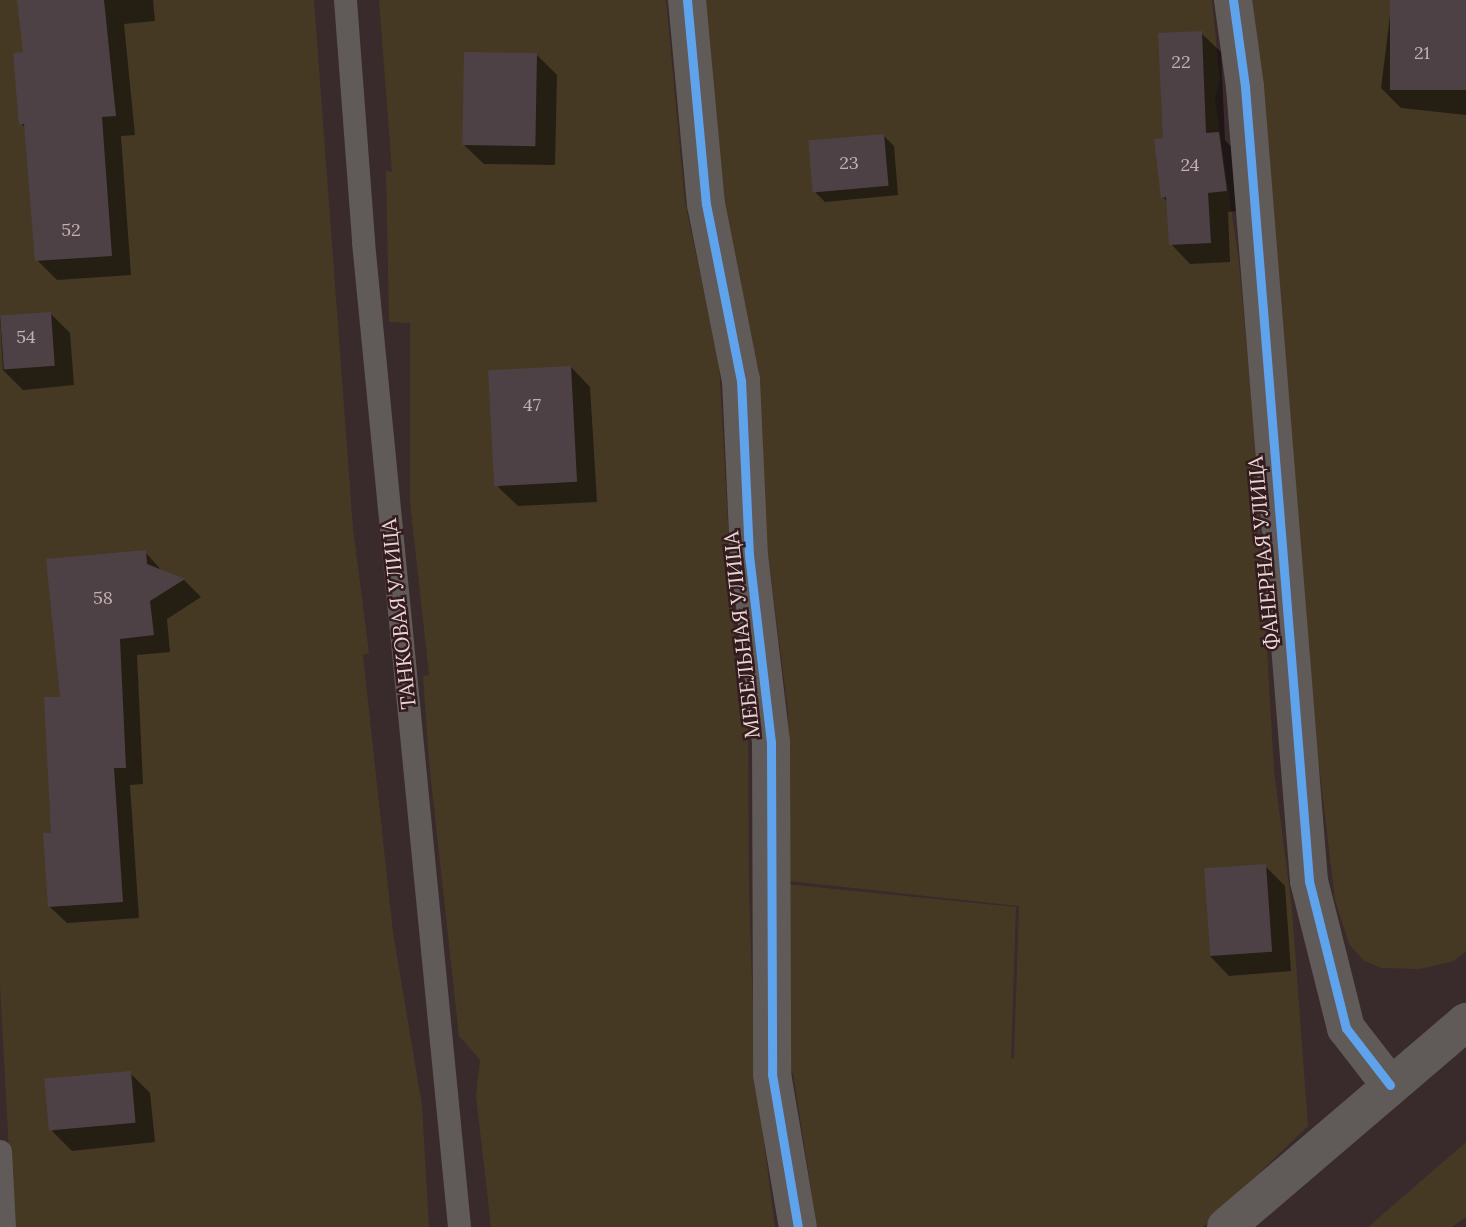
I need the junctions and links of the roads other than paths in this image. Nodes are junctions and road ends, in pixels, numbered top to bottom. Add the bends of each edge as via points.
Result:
1 (345, 0) edge
2 (687, 0) edge
3 (1233, 0) edge
4 (1466, 1022) edge
5 (1390, 1085) junction
6 (0, 1151) edge
7 (4, 1227) edge
8 (459, 1227) edge
9 (798, 1227) edge
10 (1226, 1227) edge

1 - 8 lane, ТАНКОВАЯ УЛИЦА via 363,242
2 - 9 street, МЕБЕЛЬНАЯ УЛИЦА via 706,204 741,380 749,555 771,741 772,1074
3 - 5 street, ФАНЕРНАЯ УЛИЦА via 1245,87 1309,881 1346,1028
4 - 5 street
5 - 10 street
6 - 7 lane

